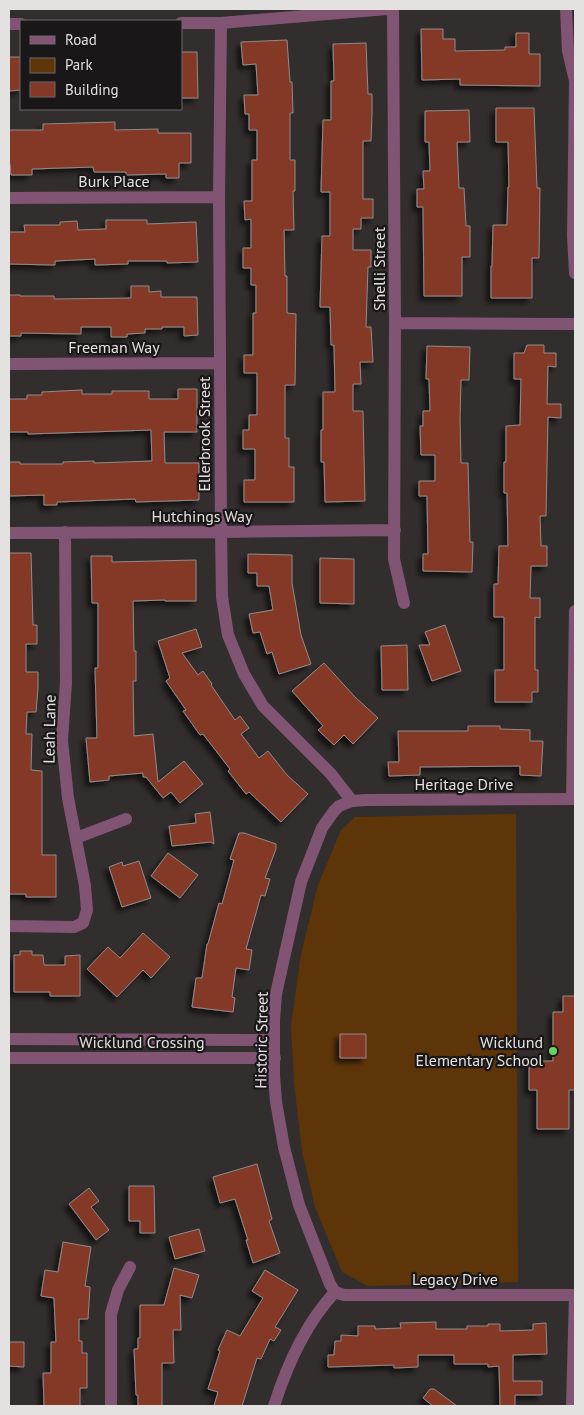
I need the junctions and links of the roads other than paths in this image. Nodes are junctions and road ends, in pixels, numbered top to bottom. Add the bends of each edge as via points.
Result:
1 (387, 9) edge
2 (393, 9) edge
3 (566, 9) edge
4 (182, 23) edge
5 (221, 23) junction
6 (575, 81) edge
7 (220, 197) junction
8 (9, 198) edge
9 (575, 272) edge
10 (396, 323) junction
11 (575, 324) edge
12 (220, 363) junction
13 (9, 364) edge
14 (394, 530) junction
15 (65, 532) junction
16 (221, 532) junction
17 (9, 533) edge
18 (404, 603) dead end
19 (575, 612) edge
20 (574, 799) edge
21 (352, 801) junction
22 (126, 819) dead end
23 (76, 838) junction
24 (9, 926) edge
25 (9, 1039) edge
26 (274, 1040) junction
27 (9, 1058) edge
28 (275, 1058) junction
29 (130, 1268) dead end
30 (335, 1292) junction
31 (575, 1295) edge
32 (111, 1406) edge
33 (274, 1406) edge
34 (572, 1406) edge

1 - 5 street
2 - 10 street, Shelli Street
3 - 6 street via 568,51
4 - 5 street
5 - 7 street, Ellerbrook Street
6 - 9 street
7 - 8 street, Burk Place
7 - 12 street, Ellerbrook Street
10 - 11 street
10 - 14 street, Shelli Street
12 - 13 street, Freeman Way
12 - 16 street, Ellerbrook Street
14 - 16 street, Hutchings Way
14 - 18 street, Shelli Street via 394,559
15 - 16 street, Hutchings Way
15 - 17 street, Hutchings Way
15 - 23 street, Leah Lane via 66,683 62,740
16 - 21 street, Ellerbrook Street via 222,597 228,635 244,674 263,706 331,774
19 - 20 street
20 - 21 street, Heritage Drive
21 - 26 street, Historic Street via 334,811 322,828 301,882 276,994
22 - 23 street
23 - 24 street, Leah Lane via 86,897 84,923 74,927
25 - 26 street, Wicklund Crossing
26 - 28 street, Historic Street
27 - 28 street, Wicklund Crossing
28 - 30 street, Historic Street via 276,1102 284,1147 299,1205
29 - 32 street via 118,1290 111,1314
30 - 31 street, Legacy Drive via 344,1295
30 - 33 street via 295,1350
31 - 34 street

